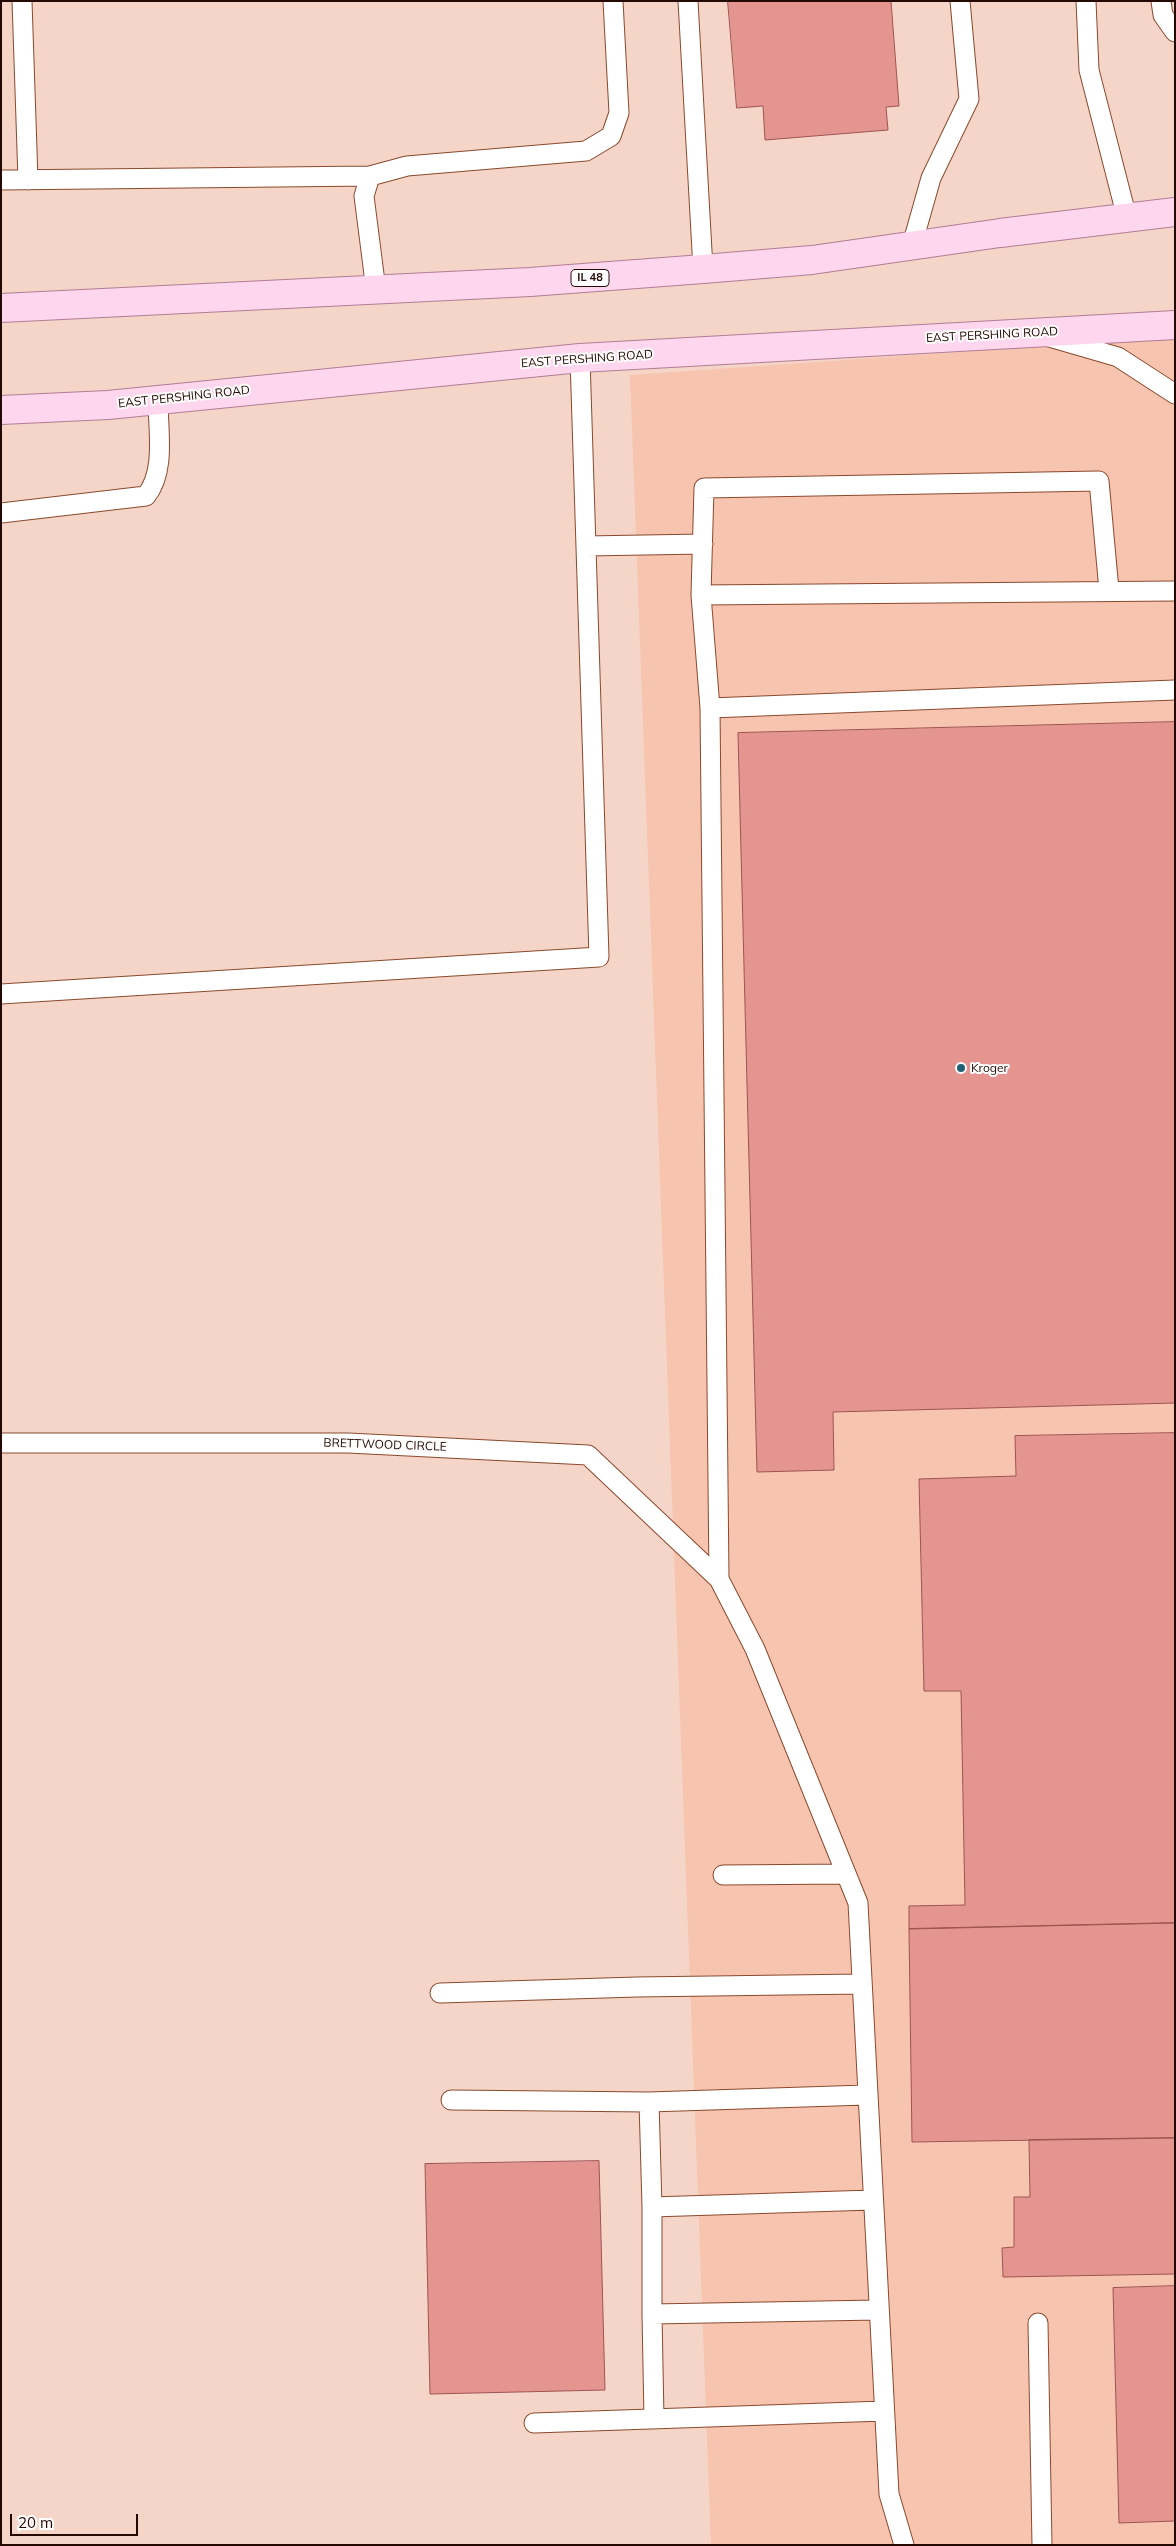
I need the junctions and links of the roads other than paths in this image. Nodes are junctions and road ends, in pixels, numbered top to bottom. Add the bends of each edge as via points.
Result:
1 (22, 1) edge
2 (613, 1) edge
3 (688, 1) edge
4 (960, 1) edge
5 (1086, 1) edge
6 (1162, 1) edge
7 (1175, 32) edge
8 (370, 176) junction
9 (1, 180) edge
10 (28, 180) junction
11 (1175, 212) edge
12 (1127, 218) junction
13 (912, 245) junction
14 (703, 269) junction
15 (376, 290) junction
16 (1, 308) edge
17 (1175, 325) edge
18 (1033, 333) junction
19 (580, 358) junction
20 (1175, 394) edge
21 (158, 400) junction
22 (1, 410) edge
23 (1, 513) edge
24 (703, 544) junction
25 (586, 546) junction
26 (1109, 590) junction
27 (1175, 590) edge
28 (701, 595) junction
29 (1175, 690) edge
30 (710, 708) junction
31 (1, 994) edge
32 (1, 1443) edge
33 (718, 1579) junction
34 (846, 1874) junction
35 (723, 1875) dead end
36 (861, 1984) junction
37 (440, 1993) dead end
38 (866, 2095) junction
39 (451, 2100) dead end
40 (649, 2102) junction
41 (872, 2200) junction
42 (652, 2207) junction
43 (878, 2310) junction
44 (652, 2314) junction
45 (1038, 2323) dead end
46 (884, 2411) junction
47 (654, 2419) junction
48 (534, 2423) dead end
49 (904, 2545) edge
50 (1042, 2545) edge

1 - 10 lane
2 - 8 lane via 619,113 610,136 586,151 407,166
3 - 14 lane
4 - 13 lane via 969,99 931,178
5 - 12 lane via 1089,70
6 - 7 lane via 1163,15
8 - 10 lane
8 - 15 lane via 364,196
9 - 10 lane
11 - 12 main road, IL 48
12 - 13 main road, IL 48
13 - 14 main road, IL 48 via 812,260
14 - 15 main road, IL 48
15 - 16 main road, IL 48
17 - 18 main road, EAST PERSHING ROAD
18 - 19 main road, EAST PERSHING ROAD
18 - 20 lane via 1118,357
19 - 21 main road, EAST PERSHING ROAD
19 - 25 lane
21 - 22 main road, EAST PERSHING ROAD
21 - 23 lane via 159,467 155,485 146,496
24 - 25 lane
24 - 26 lane via 704,488 1098,481
24 - 28 lane
25 - 31 lane via 599,957
26 - 27 lane
26 - 28 lane
28 - 30 lane
29 - 30 lane
30 - 33 lane
32 - 33 lane, BRETTWOOD CIRCLE via 348,1443 588,1455
33 - 34 lane via 755,1649
34 - 35 lane
34 - 36 lane via 858,1903
36 - 37 lane
36 - 38 lane
38 - 40 lane
38 - 41 lane
39 - 40 lane
40 - 42 lane
41 - 42 lane
41 - 43 lane
42 - 44 lane
43 - 44 lane
43 - 46 lane
44 - 47 lane
45 - 50 lane
46 - 47 lane
46 - 49 lane via 889,2494
47 - 48 lane

